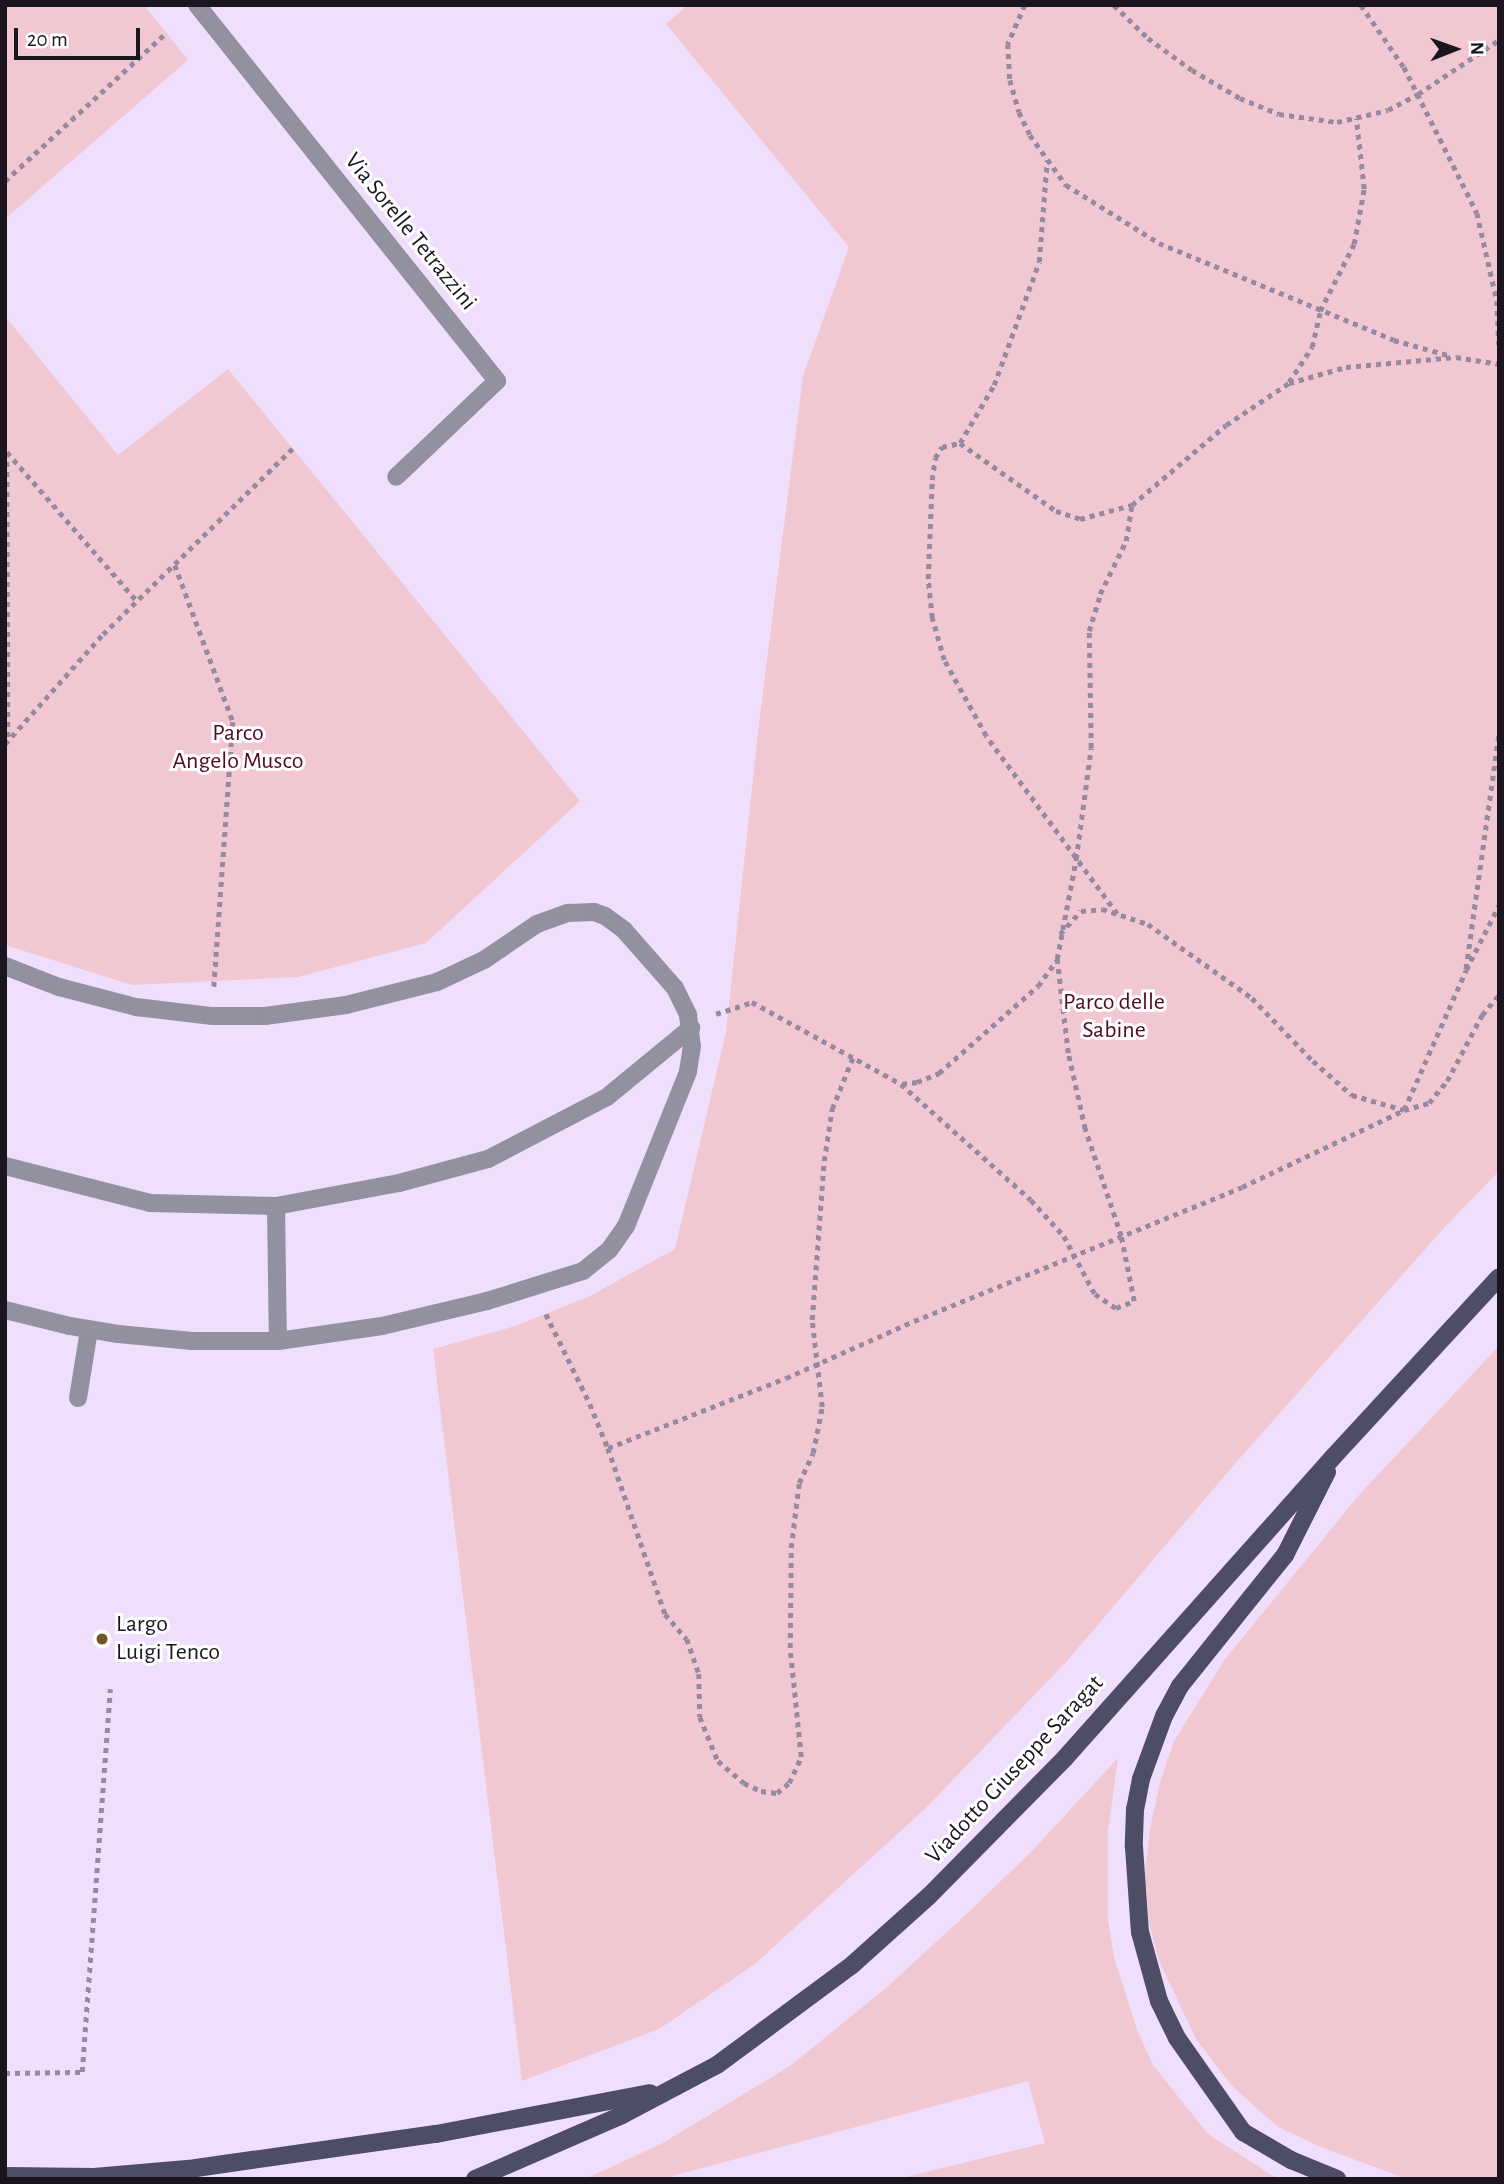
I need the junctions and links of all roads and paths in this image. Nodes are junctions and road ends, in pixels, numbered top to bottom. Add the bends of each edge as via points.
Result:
1 (197, 5) edge
2 (1025, 5) edge
3 (1114, 5) edge
4 (1361, 5) edge
5 (166, 33) dead end
6 (1499, 40) edge
7 (1418, 94) junction
8 (1356, 118) junction
9 (1047, 159) junction
10 (5, 181) edge
11 (1320, 311) junction
12 (1499, 345) edge
13 (1456, 357) junction
14 (1499, 364) edge
15 (1289, 383) junction
16 (960, 443) junction
17 (293, 449) dead end
18 (6, 451) edge
19 (396, 477) dead end
20 (1132, 505) junction
21 (175, 565) junction
22 (137, 601) junction
23 (1499, 736) edge
24 (6, 742) edge
25 (1076, 859) junction
26 (1499, 905) edge
27 (1117, 915) junction
28 (1060, 935) junction
29 (1056, 959) junction
30 (5, 966) edge
31 (1466, 970) junction
32 (1499, 995) edge
33 (212, 1016) junction
34 (707, 1017) dead end
35 (691, 1028) junction
36 (853, 1057) junction
37 (901, 1084) junction
38 (1404, 1110) junction
39 (5, 1166) edge
40 (276, 1206) junction
41 (1121, 1236) junction
42 (1076, 1254) junction
43 (1499, 1277) edge
44 (534, 1287) junction
45 (5, 1310) edge
46 (89, 1330) junction
47 (278, 1341) junction
48 (817, 1364) junction
49 (78, 1398) dead end
50 (608, 1448) junction
51 (1334, 1456) junction
52 (110, 1689) dead end
53 (5, 2073) edge
54 (667, 2090) junction
55 (5, 2176) edge
56 (475, 2179) edge
57 (1337, 2179) edge

1 - 19 street, Via Sorelle Tetrazzini via 497,381
2 - 9 path via 1008,44 1007,62 1019,112
3 - 8 path via 1148,38 1240,98 1279,114 1337,122
4 - 7 path
5 - 10 path
6 - 7 path
7 - 8 path via 1388,110
7 - 12 path via 1477,213 1497,301
8 - 11 path via 1364,189 1354,244
9 - 11 path via 1066,185 1159,243
9 - 16 path via 1039,262 994,385
11 - 13 path via 1394,340
11 - 15 path via 1312,347
13 - 14 path
13 - 15 path via 1346,368
15 - 20 path via 1226,425
16 - 20 path via 1068,517 1100,516
16 - 25 path via 942,446 935,458 928,579 932,618 944,660 986,736
17 - 21 path
18 - 22 path
18 - 24 path
20 - 25 path via 1126,541 1100,594 1089,631 1091,748
21 - 22 path
21 - 33 path via 233,722
22 - 24 path
23 - 31 path
25 - 27 path
25 - 28 path
26 - 31 path
27 - 28 path via 1102,909 1081,911
27 - 38 path via 1148,924 1252,998 1352,1094
28 - 29 path
29 - 37 path via 1038,986 939,1073
29 - 41 path via 1068,1053 1082,1116
30 - 33 street via 108,1000 161,1012
31 - 38 path
32 - 38 path via 1482,1015 1447,1081 1429,1102
33 - 35 street via 304,1012 437,982 478,964 537,924 581,911 605,916 624,930 675,988
34 - 36 path via 752,1002
35 - 40 street via 607,1097 488,1159 399,1183
35 - 44 street via 688,1072 626,1226 609,1250 583,1271
36 - 37 path
36 - 48 path via 832,1109 824,1161 812,1320
37 - 42 path via 1031,1200
38 - 41 path via 1241,1187
39 - 40 street via 150,1203
40 - 47 street
41 - 42 path
41 - 42 path via 1135,1301 1128,1306 1116,1308 1094,1294
42 - 48 path
43 - 51 main road, Viadotto Giuseppe Saragat
44 - 47 street via 382,1326
44 - 50 path
45 - 46 street
46 - 47 street via 192,1341
46 - 49 street
48 - 50 path
48 - 50 path via 822,1407 813,1453 799,1483 791,1548 790,1648 801,1757 789,1783 778,1793 752,1787 718,1761 700,1717 699,1674 687,1639 665,1614
51 - 54 main road, Viadotto Giuseppe Saragat via 1065,1758 929,1896 852,1965 757,2038
51 - 57 main road via 1285,1555 1180,1686 1164,1716 1141,1779 1133,1847 1143,1944 1158,2001 1177,2038 1243,2132 1291,2160
52 - 53 path via 82,2072
54 - 55 main road via 436,2134 195,2168 94,2177
54 - 56 main road, Viadotto Giuseppe Saragat

